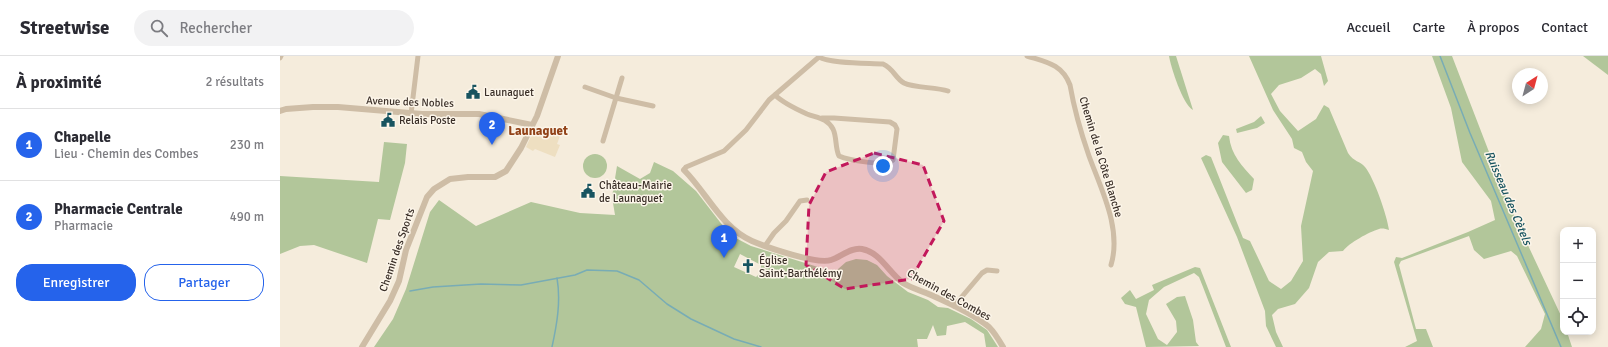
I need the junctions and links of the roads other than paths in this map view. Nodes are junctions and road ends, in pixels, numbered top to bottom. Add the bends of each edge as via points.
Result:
1 (418, 56) edge
2 (558, 56) edge
3 (1027, 56) edge
4 (820, 57) edge
5 (622, 78) dead end
6 (585, 87) dead end
7 (948, 91) dead end
8 (775, 95) junction
9 (616, 98) junction
10 (653, 106) dead end
11 (282, 109) edge
12 (411, 114) junction
13 (822, 118) junction
14 (532, 125) junction
15 (603, 142) dead end
16 (684, 170) joint
17 (807, 200) dead end
18 (765, 246) junction
19 (1111, 265) dead end
20 (997, 271) dead end
21 (954, 306) junction
22 (362, 347) edge
23 (1003, 347) edge

1 - 12 street
2 - 14 street
3 - 19 street, Chemin de la Côte Blanche via 1058,68 1067,76 1088,154 1106,201 1114,257
4 - 7 street via 832,61 883,64 890,67 905,83
4 - 8 street
5 - 9 street
6 - 9 street
8 - 13 street via 807,114
8 - 16 street via 746,130 724,151
9 - 10 street
9 - 15 street
11 - 12 street, Avenue des Nobles via 338,107
12 - 14 street, Avenue des Nobles via 479,114
13 - 13 street via 833,129 839,156 849,160 887,163 893,160 897,129 890,122
14 - 22 street, Chemin des Sports via 514,159 501,175 450,179 427,197 406,250 399,281
16 - 18 street, Chemin des Combes via 732,228
17 - 18 street via 800,201
18 - 21 street, Chemin des Combes via 822,261 830,261 860,248 875,255 904,283
20 - 21 street via 987,270 982,273
21 - 23 street, Chemin des Combes via 990,328

